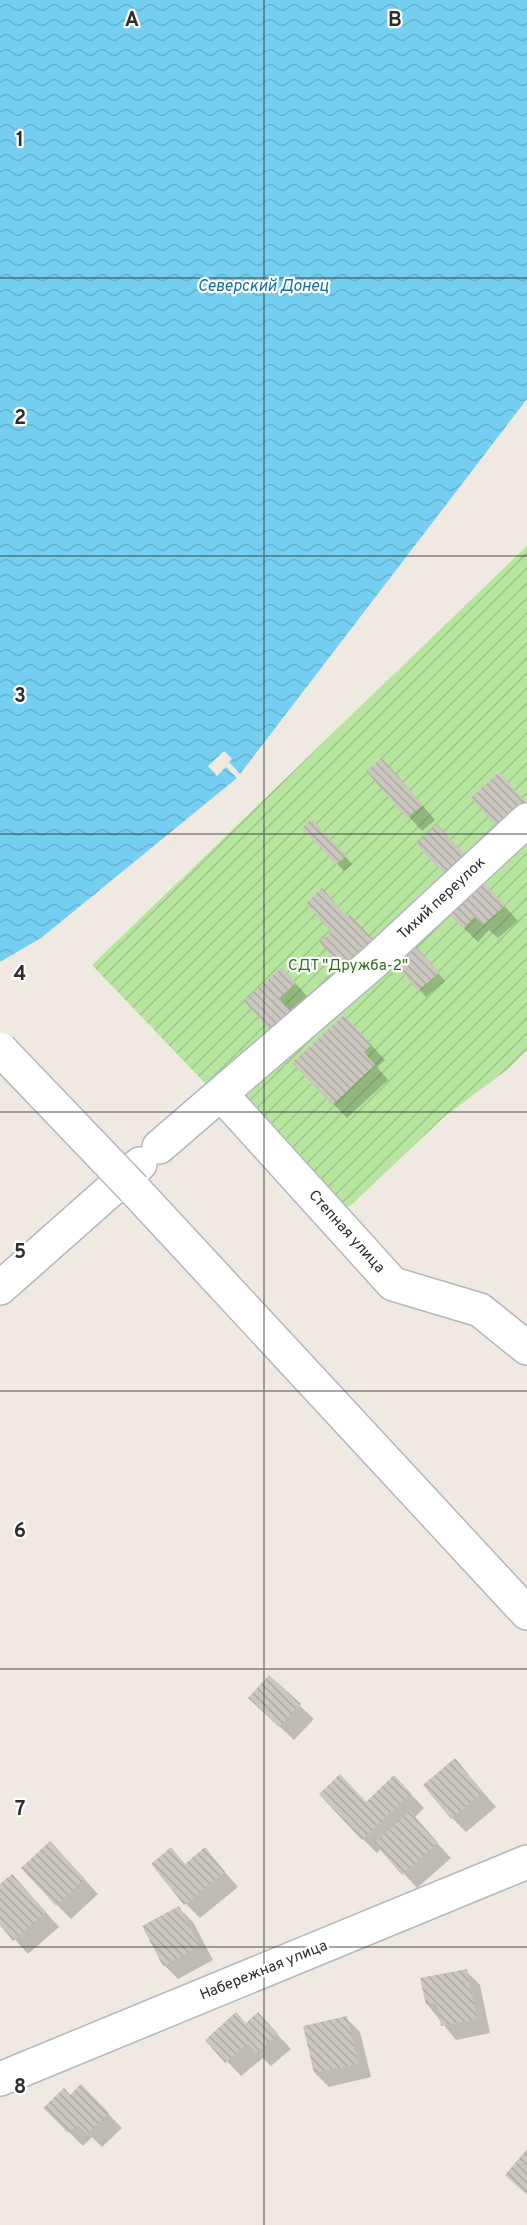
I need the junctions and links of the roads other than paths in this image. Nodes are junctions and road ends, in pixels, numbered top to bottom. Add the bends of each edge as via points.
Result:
1 (527, 820) edge
2 (0, 1049) edge
3 (221, 1094) junction
4 (144, 1167) junction
5 (0, 1287) edge
6 (527, 1348) edge
7 (527, 1613) edge
8 (527, 1862) edge
9 (0, 2079) edge

1 - 3 street, Тихий переулок via 374,962
2 - 4 street, bridge
3 - 4 street, Тихий переулок
3 - 6 street, Степная улица via 393,1284 480,1310
4 - 5 street, Тихий переулок
4 - 7 street
8 - 9 street, Набережная улица

